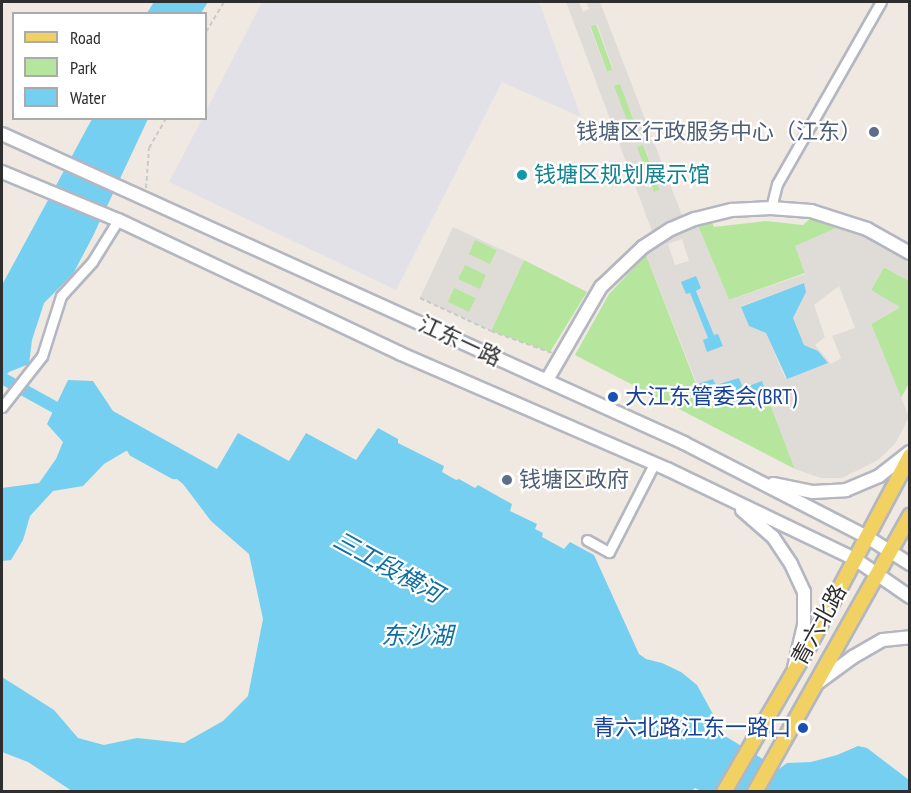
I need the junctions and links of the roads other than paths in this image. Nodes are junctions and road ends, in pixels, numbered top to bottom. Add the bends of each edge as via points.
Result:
1 (881, 2) edge
2 (2, 134) edge
3 (2, 172) edge
4 (771, 208) junction
5 (112, 218) junction
6 (909, 253) edge
7 (547, 380) junction
8 (2, 407) edge
9 (909, 454) edge
10 (654, 464) junction
11 (759, 481) junction
12 (730, 500) junction
13 (909, 516) edge
14 (867, 537) junction
15 (587, 540) dead end
16 (890, 551) junction
17 (855, 559) junction
18 (909, 564) edge
19 (877, 574) junction
20 (909, 597) edge
21 (909, 637) edge
22 (792, 675) junction
23 (814, 686) junction
24 (724, 792) edge
25 (755, 792) edge

1 - 4 street via 777,184
2 - 7 main road, 江东一路
3 - 5 main road, 江东一路
4 - 6 main road via 811,211 867,230
4 - 7 main road via 732,210 695,219 643,247 601,287
5 - 8 street via 92,262 61,296 42,356
5 - 10 main road, 江东一路 via 401,354
7 - 11 main road, 江东一路
9 - 11 main road via 879,476 846,490 813,492
9 - 14 main road, 青六北路
10 - 12 main road, 江东一路
10 - 15 street via 613,554
11 - 14 main road, 江东一路
12 - 17 main road, 江东一路
12 - 22 main road via 773,537 804,592 804,625
13 - 16 main road, 青六北路
14 - 16 main road, 江东一路
14 - 17 main road, 青六北路
16 - 18 main road, 江东一路
16 - 19 main road, 青六北路
17 - 19 main road, 江东一路
17 - 22 main road, 青六北路
19 - 20 main road, 江东一路
19 - 23 main road, 青六北路
21 - 23 main road via 883,640
22 - 24 main road, 青六北路
23 - 25 main road, 青六北路

